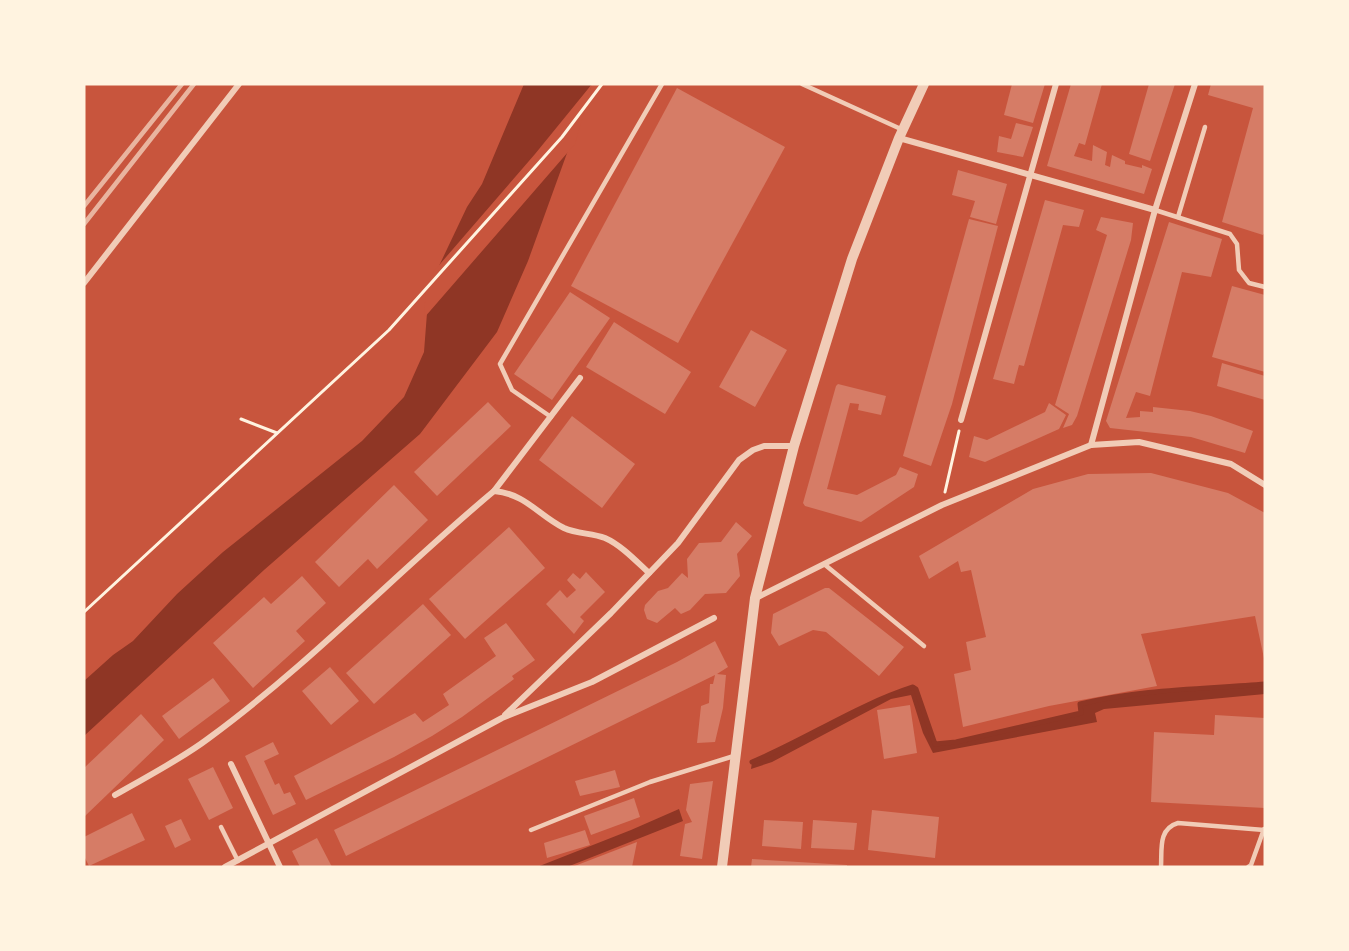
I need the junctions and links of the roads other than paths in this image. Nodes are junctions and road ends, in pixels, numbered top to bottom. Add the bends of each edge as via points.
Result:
1 (239, 84) edge
2 (662, 84) edge
3 (802, 84) edge
4 (924, 84) edge
5 (1056, 84) edge
6 (1195, 84) edge
7 (1205, 128) dead end
8 (901, 134) junction
9 (1030, 176) junction
10 (1155, 210) junction
11 (1178, 217) junction
12 (84, 283) edge
13 (1265, 287) edge
14 (580, 378) dead end
15 (551, 417) junction
16 (961, 420) road end
17 (1091, 445) junction
18 (794, 446) junction
19 (1265, 485) edge
20 (494, 491) junction
21 (824, 564) junction
22 (649, 573) junction
23 (755, 598) junction
24 (714, 618) dead end
25 (924, 646) dead end
26 (502, 718) junction
27 (736, 755) junction
28 (231, 764) dead end
29 (116, 795) dead end
30 (221, 827) dead end
31 (1264, 828) edge
32 (531, 830) dead end
33 (269, 845) junction
34 (238, 861) junction
35 (225, 867) edge
36 (280, 867) edge
37 (722, 867) edge
38 (1161, 867) edge
39 (1248, 867) edge

1 - 12 street
2 - 15 lane via 501,364 512,390
3 - 8 lane
4 - 8 street
5 - 9 street
6 - 10 street
7 - 11 lane
8 - 9 street
8 - 18 street via 852,259
9 - 10 street
9 - 16 street
10 - 11 lane
10 - 17 street
11 - 13 lane via 1230,234 1237,244 1239,270 1249,283
14 - 15 street
15 - 20 street
17 - 19 street via 1139,442 1232,464
17 - 21 street via 942,505
18 - 22 street via 764,446 739,460 678,543
18 - 23 street
20 - 22 street via 522,498 564,528 615,544
20 - 29 street via 294,671 207,740
21 - 23 street
21 - 25 lane
22 - 26 street
23 - 27 street
24 - 26 street via 592,682
26 - 33 street
27 - 32 lane via 650,782
27 - 37 street
28 - 33 street
30 - 34 lane
31 - 38 lane via 1170,826 1164,836
31 - 39 lane
33 - 34 street
33 - 36 street
34 - 35 street

